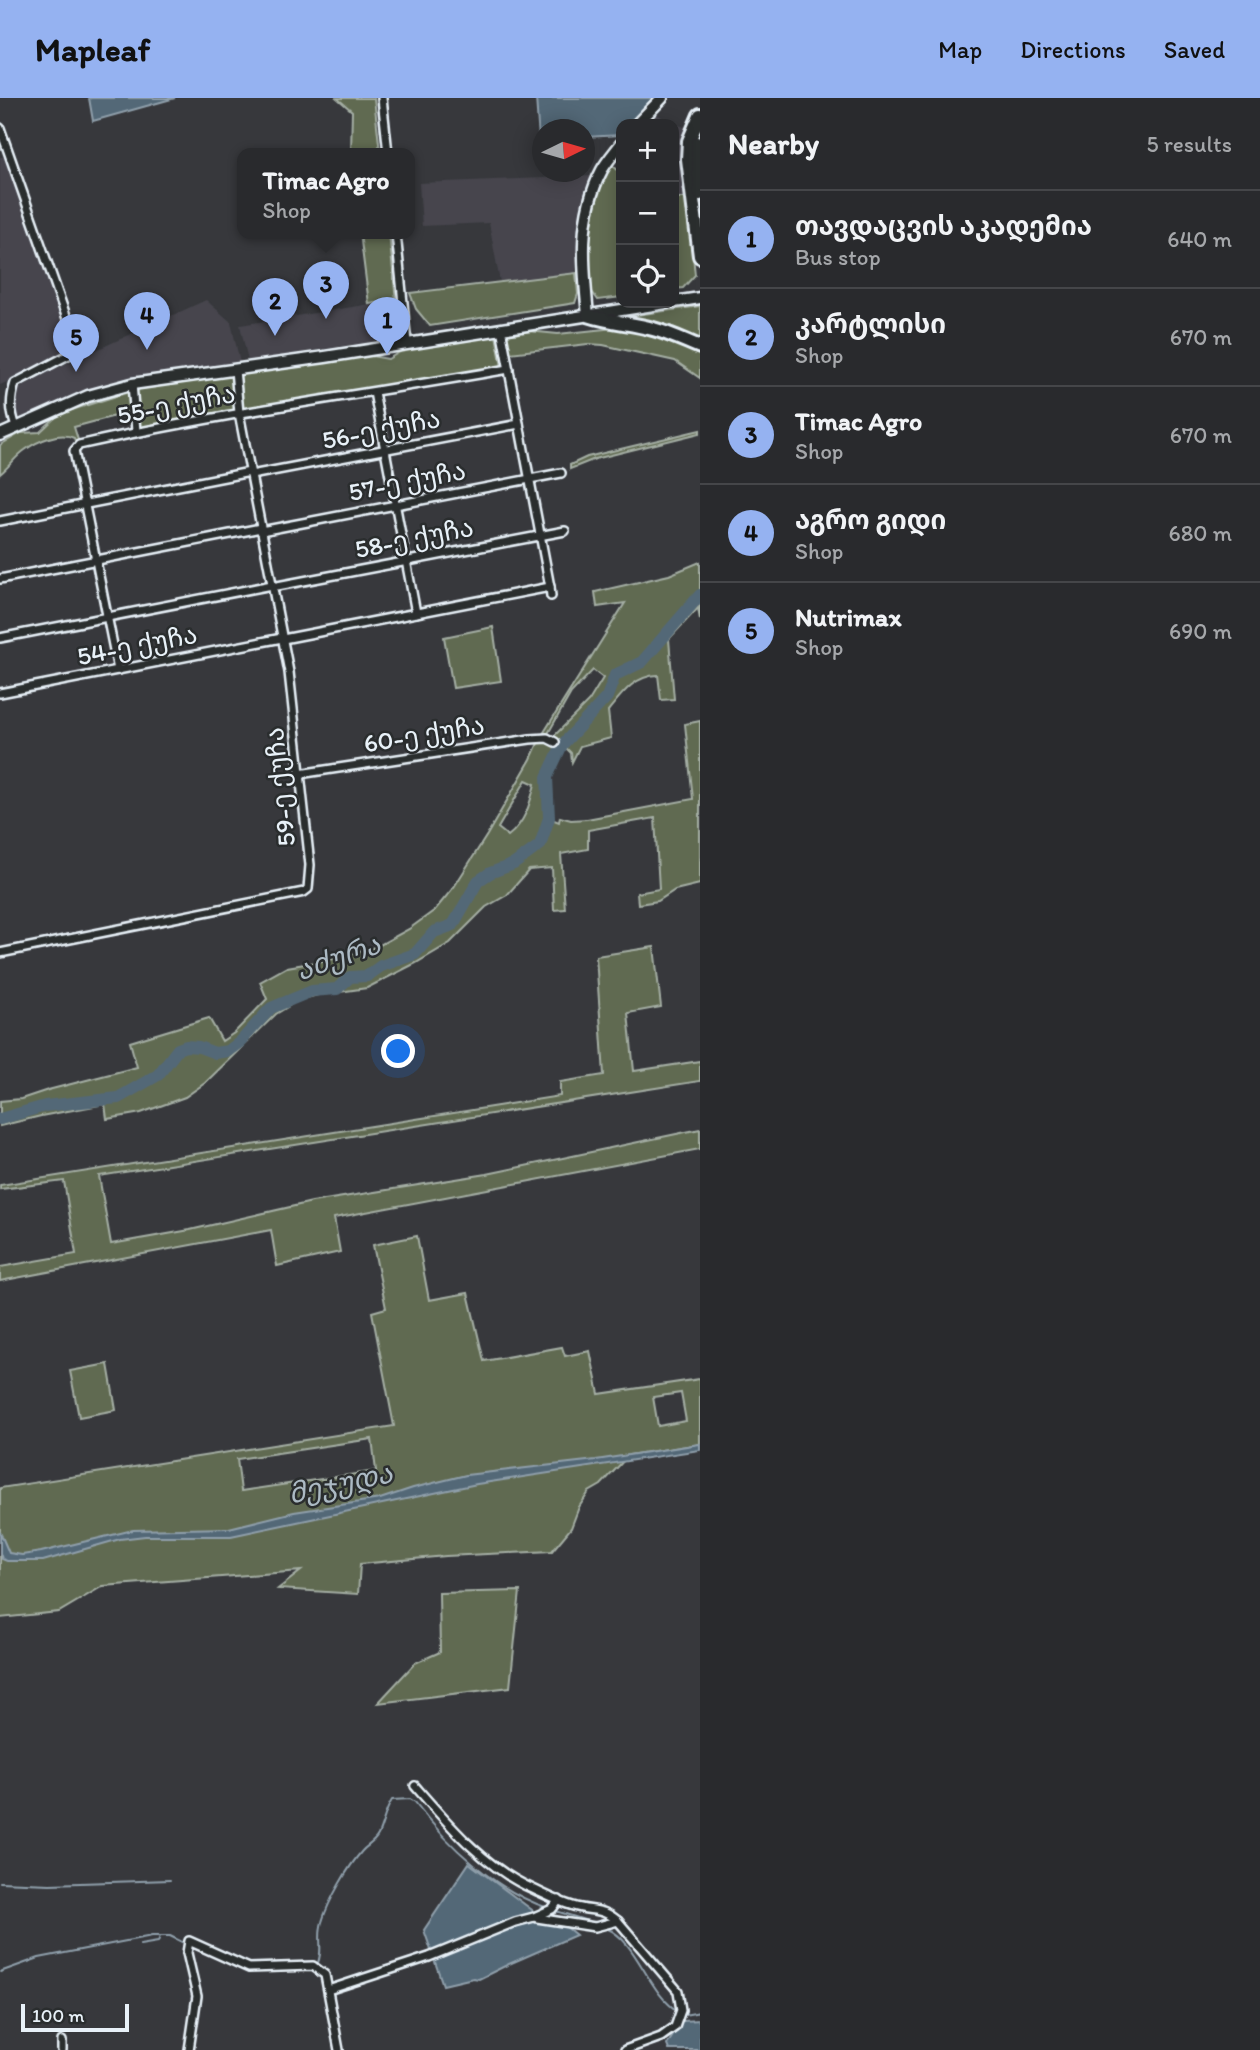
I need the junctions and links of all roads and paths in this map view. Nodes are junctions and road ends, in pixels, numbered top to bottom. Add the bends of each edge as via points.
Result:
1 (382, 98) edge
2 (662, 98) edge
3 (700, 115) edge
4 (642, 119) edge
5 (0, 128) edge
6 (700, 131) edge
7 (387, 148) edge
8 (616, 151) edge
9 (700, 194) edge
10 (397, 239) edge
11 (700, 256) edge
12 (700, 298) edge
13 (679, 301) edge
14 (634, 308) edge
15 (588, 315) junction
16 (501, 328) junction
17 (407, 344) junction
18 (700, 347) edge
19 (509, 369) junction
20 (235, 370) junction
21 (132, 384) junction
22 (374, 392) junction
23 (239, 413) junction
24 (519, 424) junction
25 (16, 427) junction
26 (136, 431) junction
27 (0, 435) edge
28 (385, 449) junction
29 (561, 473) dead end
30 (250, 474) junction
31 (529, 479) junction
32 (84, 504) junction
33 (395, 505) junction
34 (0, 521) edge
35 (261, 530) junction
36 (565, 531) dead end
37 (540, 535) junction
38 (96, 560) junction
39 (406, 561) junction
40 (0, 579) edge
41 (272, 586) junction
42 (416, 613) junction
43 (107, 617) junction
44 (0, 638) edge
45 (282, 638) junction
46 (118, 670) junction
47 (0, 693) edge
48 (555, 742) dead end
49 (299, 774) junction
50 (0, 953) edge
51 (415, 1786) dead end
52 (559, 1900) junction
53 (534, 1917) junction
54 (618, 1921) junction
55 (328, 1990) junction
56 (62, 2041) dead end
57 (62, 2050) edge
58 (189, 2050) edge
59 (339, 2050) edge
60 (625, 2050) edge

1 - 7 street
2 - 4 main road
3 - 11 highway via 689,141 688,159
5 - 25 street via 78,350 15,383 10,410
6 - 9 highway via 696,148
8 - 15 main road via 591,196 583,246
10 - 17 street
12 - 13 main road
14 - 15 main road
15 - 16 main road
15 - 18 highway via 656,330
16 - 17 main road
16 - 19 street, 54-ე ქუჩა
17 - 20 main road
19 - 22 street, 55-ე ქუჩა
19 - 24 street, 54-ე ქუჩა
20 - 21 main road
20 - 23 street, 59-ე ქუჩა
21 - 25 main road via 88,396
21 - 26 street
22 - 23 street, 55-ე ქუჩა
22 - 28 street
23 - 26 street, 55-ე ქუჩა
23 - 30 street, 59-ე ქუჩა
24 - 28 street, 56-ე ქუჩა
24 - 31 street, 54-ე ქუჩა
25 - 27 main road
26 - 32 street, 55-ე ქუჩა via 79,445 74,451
28 - 30 street, 56-ე ქუჩა
28 - 33 street
29 - 31 street, 57-ე ქუჩა
30 - 32 street, 56-ე ქუჩა
30 - 35 street, 59-ე ქუჩა
31 - 33 street, 57-ე ქუჩა
31 - 37 street, 54-ე ქუჩა
32 - 34 street, 56-ე ქუჩა
32 - 38 street, 55-ე ქუჩა
33 - 35 street, 57-ე ქუჩა
33 - 39 street
35 - 38 street, 57-ე ქუჩა
35 - 41 street, 59-ე ქუჩა
36 - 37 street, 58-ე ქუჩა
37 - 39 street, 58-ე ქუჩა
37 - 42 street, 54-ე ქუჩა via 551,591
38 - 40 street, 57-ე ქუჩა
38 - 43 street, 55-ე ქუჩა
39 - 41 street, 58-ე ქუჩა
39 - 42 street
41 - 43 street, 58-ე ქუჩა
41 - 45 street, 59-ე ქუჩა
42 - 45 street, 54-ე ქუჩა
43 - 44 street, 58-ე ქუჩა
43 - 46 street, 55-ე ქუჩა
45 - 46 street, 54-ე ქუჩა
45 - 49 street, 59-ე ქუჩა
46 - 47 street, 54-ე ქუჩა
48 - 49 street, 60-ე ქუჩა via 530,739
49 - 50 street, 59-ე ქუჩა via 310,865 304,892
51 - 52 street via 470,1846 498,1869
52 - 53 street
52 - 54 street via 607,1912
53 - 54 street via 595,1927
53 - 55 street
54 - 60 street via 678,1991 675,2027
55 - 58 street via 325,1975 316,1968 249,1968 190,1941 187,1953 197,1996
55 - 59 street
56 - 57 street

